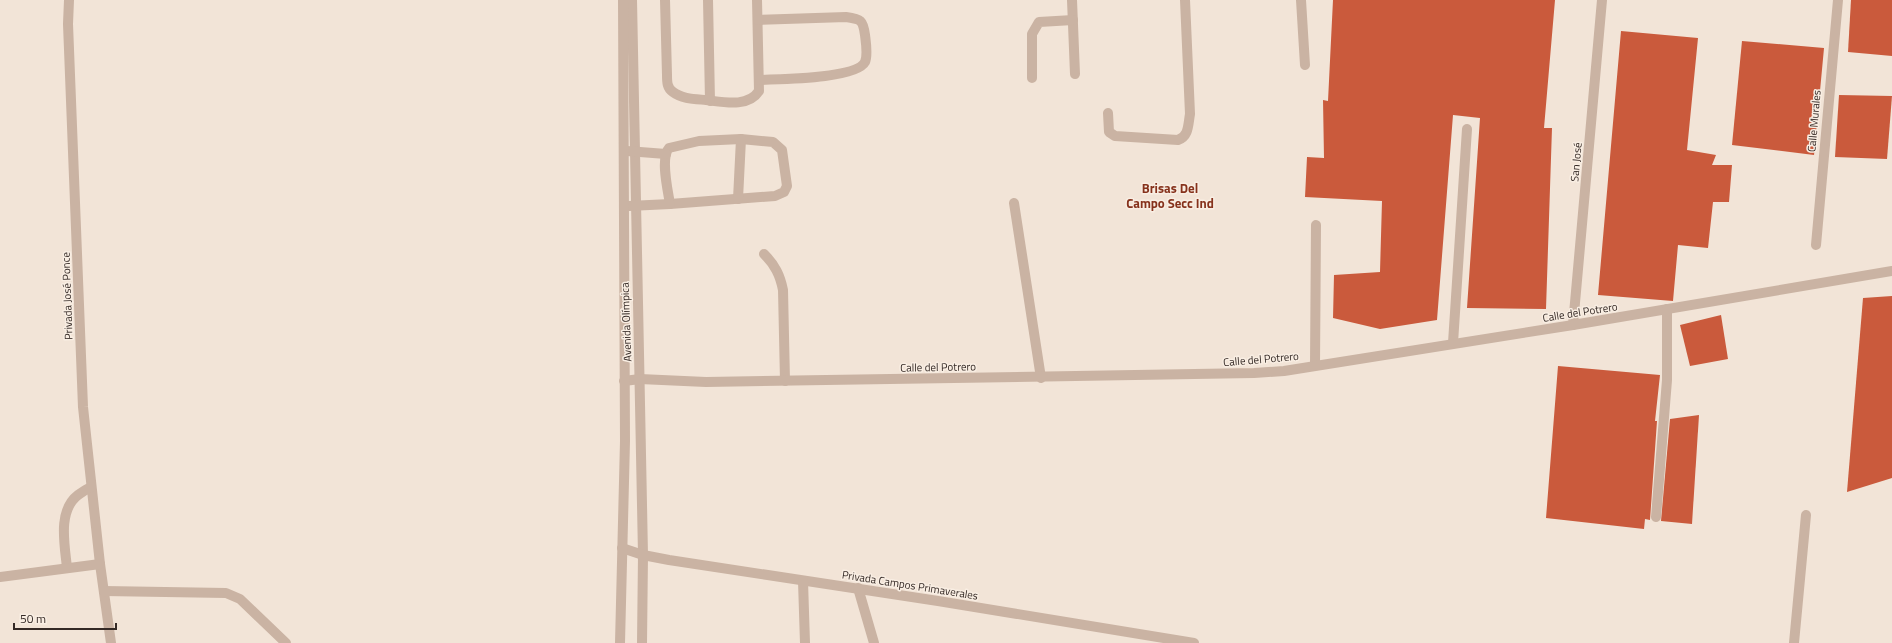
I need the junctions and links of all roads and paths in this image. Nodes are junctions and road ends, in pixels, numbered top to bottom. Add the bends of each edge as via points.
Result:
1 (69, 0) edge
2 (623, 0) edge
3 (632, 0) edge
4 (665, 0) edge
5 (708, 0) edge
6 (757, 0) edge
7 (1072, 0) edge
8 (1185, 0) edge
9 (1301, 0) edge
10 (1602, 0) edge
11 (1838, 0) edge
12 (758, 20) junction
13 (1073, 20) junction
14 (1304, 65) dead end
15 (1075, 74) dead end
16 (1032, 78) dead end
17 (760, 80) junction
18 (710, 100) junction
19 (1108, 113) dead end
20 (1467, 129) dead end
21 (741, 139) junction
22 (623, 151) junction
23 (634, 152) junction
24 (666, 154) junction
25 (738, 199) junction
26 (1014, 203) dead end
27 (670, 204) junction
28 (623, 205) junction
29 (635, 206) junction
30 (1316, 226) dead end
31 (1816, 245) dead end
32 (764, 254) dead end
33 (1892, 271) edge
34 (1667, 309) junction
35 (1573, 325) junction
36 (1453, 343) junction
37 (1315, 366) junction
38 (1041, 378) junction
39 (640, 379) junction
40 (624, 381) junction
41 (785, 381) junction
42 (91, 487) junction
43 (1806, 515) dead end
44 (1656, 517) dead end
45 (622, 548) junction
46 (643, 555) junction
47 (100, 564) junction
48 (67, 568) junction
49 (0, 577) edge
50 (803, 581) junction
51 (858, 588) junction
52 (104, 591) junction
53 (111, 643) edge
54 (286, 643) edge
55 (620, 643) edge
56 (642, 643) edge
57 (805, 643) edge
58 (874, 643) edge
59 (1194, 643) edge
60 (1794, 643) edge

1 - 42 street, Privada José Ponce via 83,407
2 - 22 street, Avenida Olímpica
3 - 23 street, Avenida Olímpica
4 - 18 street via 668,87 683,97
5 - 18 street
6 - 12 street
7 - 13 street
8 - 19 street via 1190,114 1183,138 1178,140 1115,136 1109,132
9 - 14 street
10 - 35 street, San José
11 - 31 street, Calle Murales
12 - 17 street
12 - 17 street via 856,18 863,24 866,54 862,66 851,72 808,78
13 - 15 street
13 - 16 street via 1039,22 1035,27 1032,34
17 - 18 street via 759,91 748,100 721,103
20 - 36 street
21 - 24 street via 699,141 669,148
21 - 25 street
21 - 25 street via 773,142 782,150 787,186 784,192 775,196
22 - 23 street
22 - 28 street, Avenida Olímpica
23 - 24 street
23 - 29 street, Avenida Olímpica
24 - 27 street via 665,169
25 - 27 street
26 - 38 street
27 - 29 street
28 - 29 street
28 - 40 street, Avenida Olímpica
29 - 39 street, Avenida Olímpica
30 - 37 street
32 - 41 street via 774,264 783,290
33 - 34 street, Calle del Potrero
34 - 35 street, Calle del Potrero
34 - 44 street via 1667,380
35 - 36 street, Calle del Potrero
36 - 37 street, Calle del Potrero
37 - 38 street, Calle del Potrero via 1254,374
38 - 41 street, Calle del Potrero
39 - 40 street, Calle del Potrero
39 - 41 street, Calle del Potrero via 706,382
39 - 46 street, Avenida Olímpica
40 - 45 street, Avenida Olímpica
42 - 47 street, Privada José Ponce
42 - 48 street via 77,495 67,512 63,529
43 - 60 street
45 - 46 street, Privada Campos Primaverales
45 - 55 street, Avenida Olímpica
46 - 50 street, Privada Campos Primaverales
46 - 56 street, Avenida Olímpica
47 - 48 street
47 - 52 street, Privada José Ponce
48 - 49 street
50 - 51 street, Privada Campos Primaverales
50 - 57 street
51 - 58 street
51 - 59 street, Privada Campos Primaverales
52 - 53 street, Privada José Ponce
52 - 54 street via 226,593 240,599

